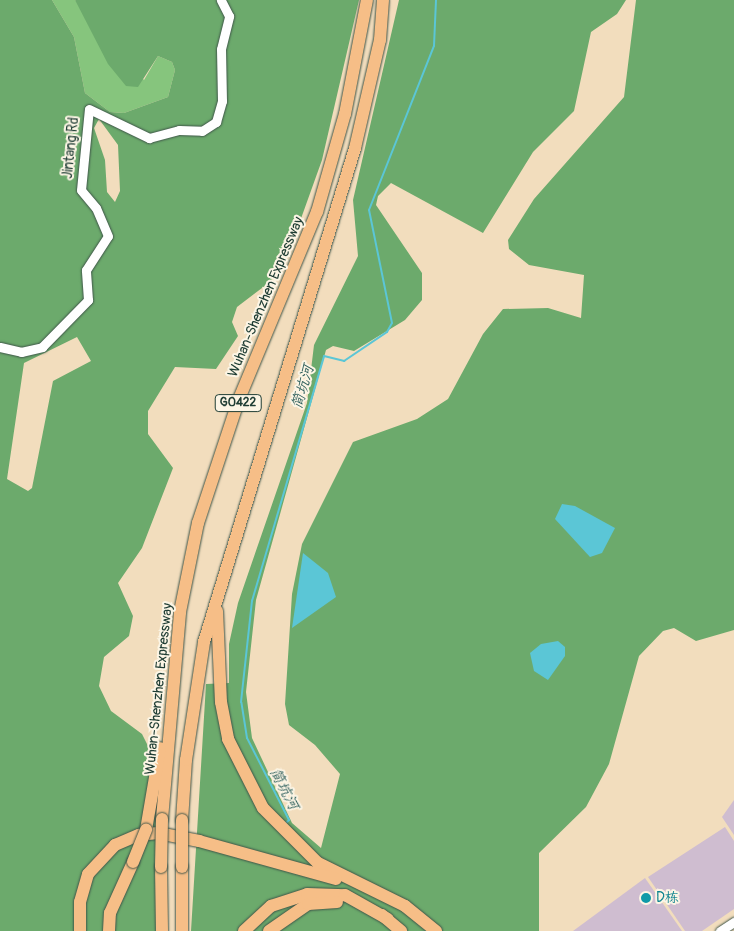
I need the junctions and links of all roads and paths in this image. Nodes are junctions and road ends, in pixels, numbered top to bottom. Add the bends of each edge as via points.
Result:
1 (221, 0) edge
2 (367, 0) edge
3 (383, 0) edge
4 (0, 347) edge
5 (217, 596) junction
6 (170, 702) junction
7 (360, 886) junction
8 (388, 919) junction
9 (734, 922) edge
10 (80, 931) edge
11 (109, 931) edge
12 (162, 931) edge
13 (182, 931) edge
14 (244, 931) edge
15 (269, 931) edge
16 (401, 931) edge
17 (436, 931) edge
18 (720, 931) edge

1 - 4 street, Jintang Rd via 229,16 221,49 222,101 216,122 202,131 182,130 149,138 89,109 81,190 96,208 108,236 86,270 88,300 42,347 21,352
2 - 6 highway, Wuhan-Shenzhen Expressway / G0422 via 345,114 317,212 239,399 198,523 180,612
3 - 5 highway, G0422 via 380,40 355,148
5 - 7 highway via 221,702 228,738 244,776 289,838 318,863
5 - 13 highway, G0422, bridge via 204,642 186,760 182,820
6 - 11 highway, bridge via 146,830 110,913
6 - 12 highway, Wuhan-Shenzhen Expressway / G0422, bridge via 162,819
7 - 10 highway via 199,840 139,835 105,852 88,874 80,902
7 - 17 highway via 405,906
8 - 14 highway via 345,895 307,894 271,906
8 - 15 highway via 357,905 329,901 308,904
8 - 16 highway
9 - 18 street

